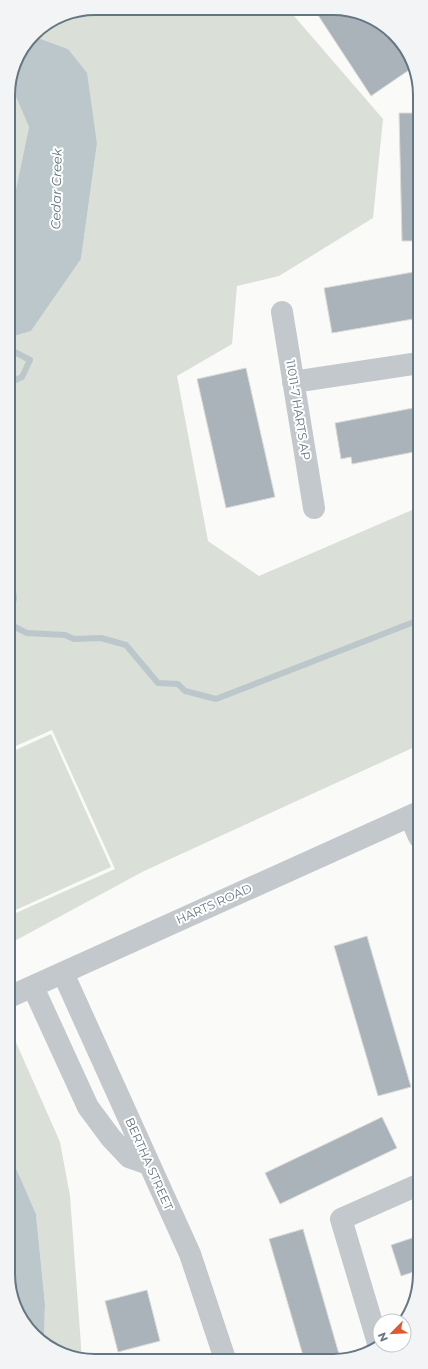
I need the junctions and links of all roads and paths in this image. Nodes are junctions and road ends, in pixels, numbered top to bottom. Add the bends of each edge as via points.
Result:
1 (282, 312) dead end
2 (413, 364) edge
3 (293, 382) junction
4 (314, 508) dead end
5 (413, 815) edge
6 (63, 973) junction
7 (33, 987) junction
8 (15, 994) edge
9 (149, 1164) junction
10 (413, 1187) edge
11 (372, 1323) edge
12 (222, 1354) edge

1 - 3 street, 11011-7 HARTS AP
2 - 3 street
3 - 4 street, 11011-7 HARTS AP
5 - 6 street, HARTS ROAD
6 - 7 street, HARTS ROAD
6 - 9 street, BERTHA STREET
7 - 8 street, HARTS ROAD
7 - 9 street via 88,1108 110,1138 129,1157
9 - 12 street, BERTHA STREET via 190,1254
10 - 11 street via 341,1219

